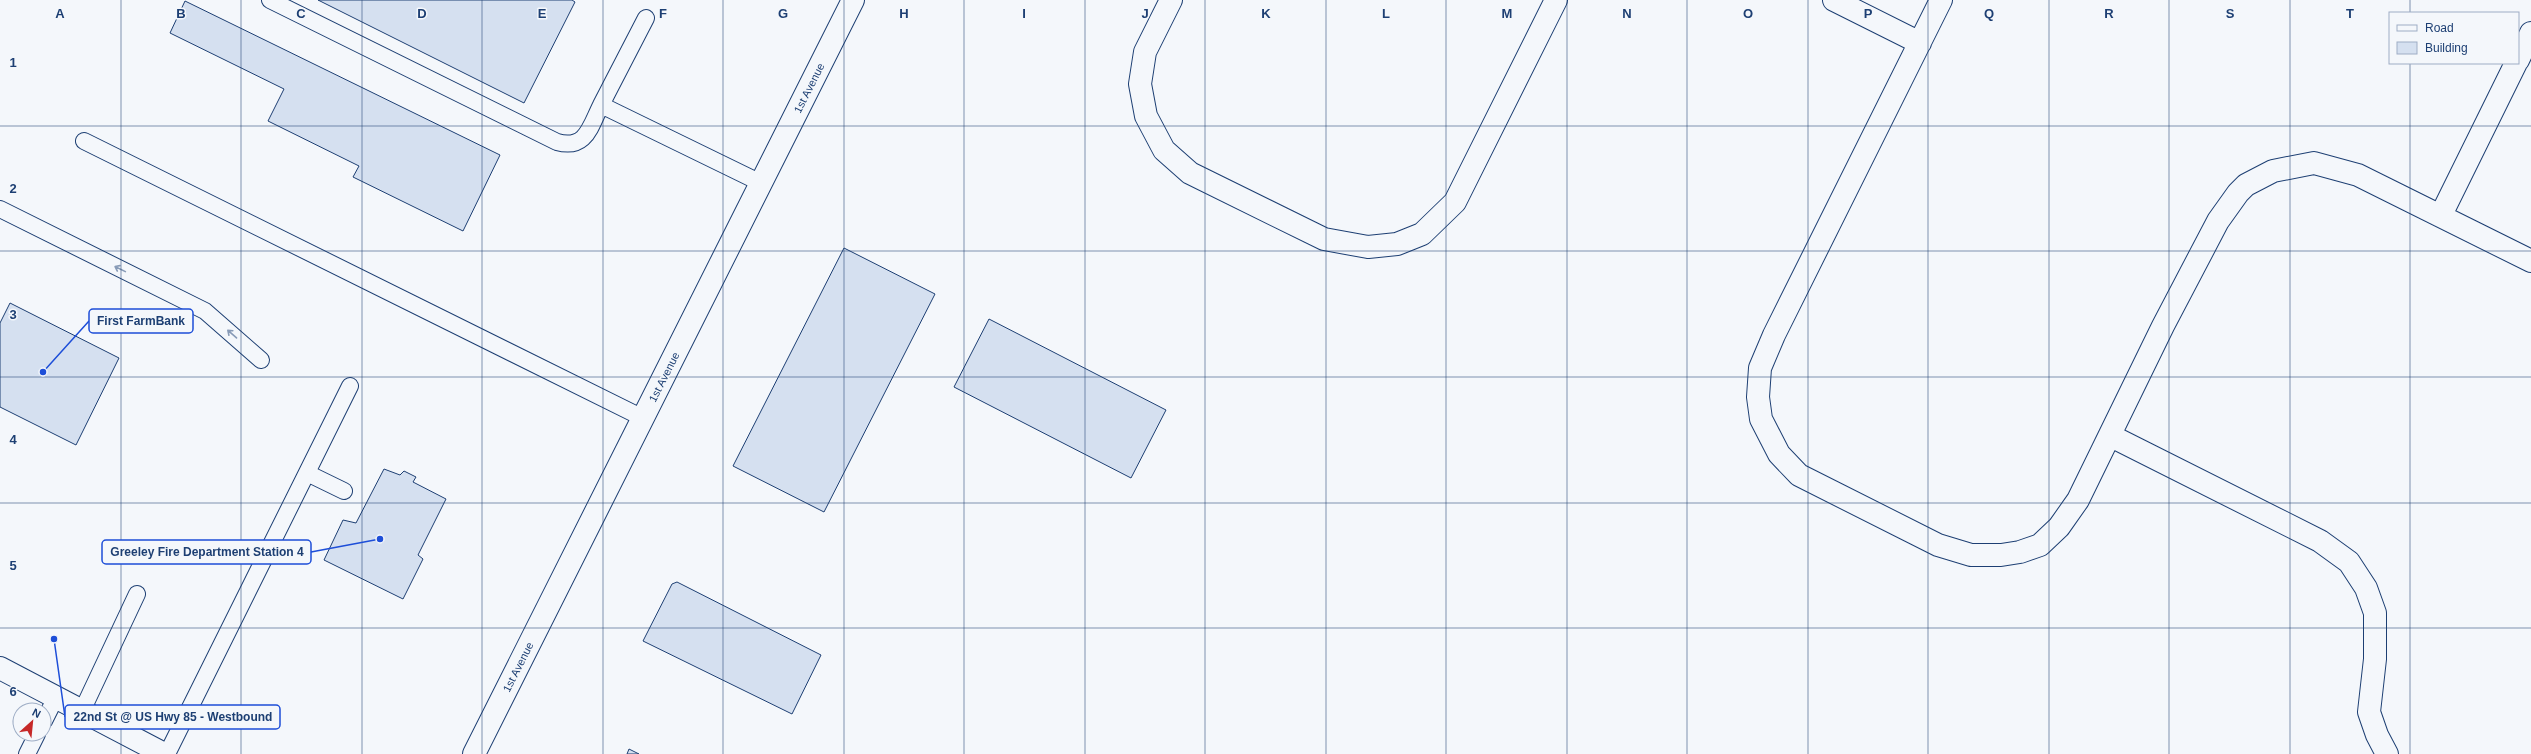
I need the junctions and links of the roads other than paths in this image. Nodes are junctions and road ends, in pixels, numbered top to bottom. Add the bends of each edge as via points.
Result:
1 (270, 0) edge
2 (853, 0) edge
3 (1171, 0) edge
4 (1556, 0) edge
5 (1834, 0) edge
6 (1941, 0) edge
7 (646, 18) dead end
8 (2531, 33) edge
9 (1920, 43) junction
10 (2519, 58) edge
11 (2516, 64) edge
12 (601, 105) junction
13 (84, 141) dead end
14 (761, 183) junction
15 (0, 209) edge
16 (2441, 215) junction
17 (2531, 261) edge
18 (261, 360) dead end
19 (350, 386) dead end
20 (643, 418) junction
21 (2111, 436) junction
22 (307, 473) junction
23 (344, 491) dead end
24 (137, 594) dead end
25 (0, 668) edge
26 (56, 697) junction
27 (52, 705) edge
28 (82, 711) junction
29 (33, 742) edge
30 (27, 754) edge
31 (165, 754) edge
32 (474, 754) edge
33 (2387, 754) edge

1 - 12 lane via 557,142 567,145 579,143 587,134
2 - 14 street, 1st Avenue
3 - 4 street via 1145,52 1140,84 1146,116 1164,150 1190,173 1324,239 1368,247 1396,244 1422,234 1455,202
5 - 9 street
6 - 9 street
7 - 12 lane
8 - 10 street
9 - 21 street via 1774,335 1760,368 1758,397 1761,419 1779,454 1799,475 1938,545 1971,555 2020,552 2040,544 2059,527 2078,500
11 - 16 street
12 - 14 lane
13 - 20 lane
14 - 20 street, 1st Avenue
18 -> 15 lane via 205,311
16 - 17 street
16 - 21 street via 2358,175 2314,163 2273,171 2246,185 2218,221 2163,326
19 - 22 lane
20 - 32 street, 1st Avenue
21 - 33 street via 2320,541 2348,562 2366,588 2375,613 2375,659 2369,712 2376,735
22 - 23 lane
22 - 31 lane
24 - 28 lane
25 - 26 street
26 - 27 lane
26 - 28 street
28 - 31 street
29 - 30 lane

